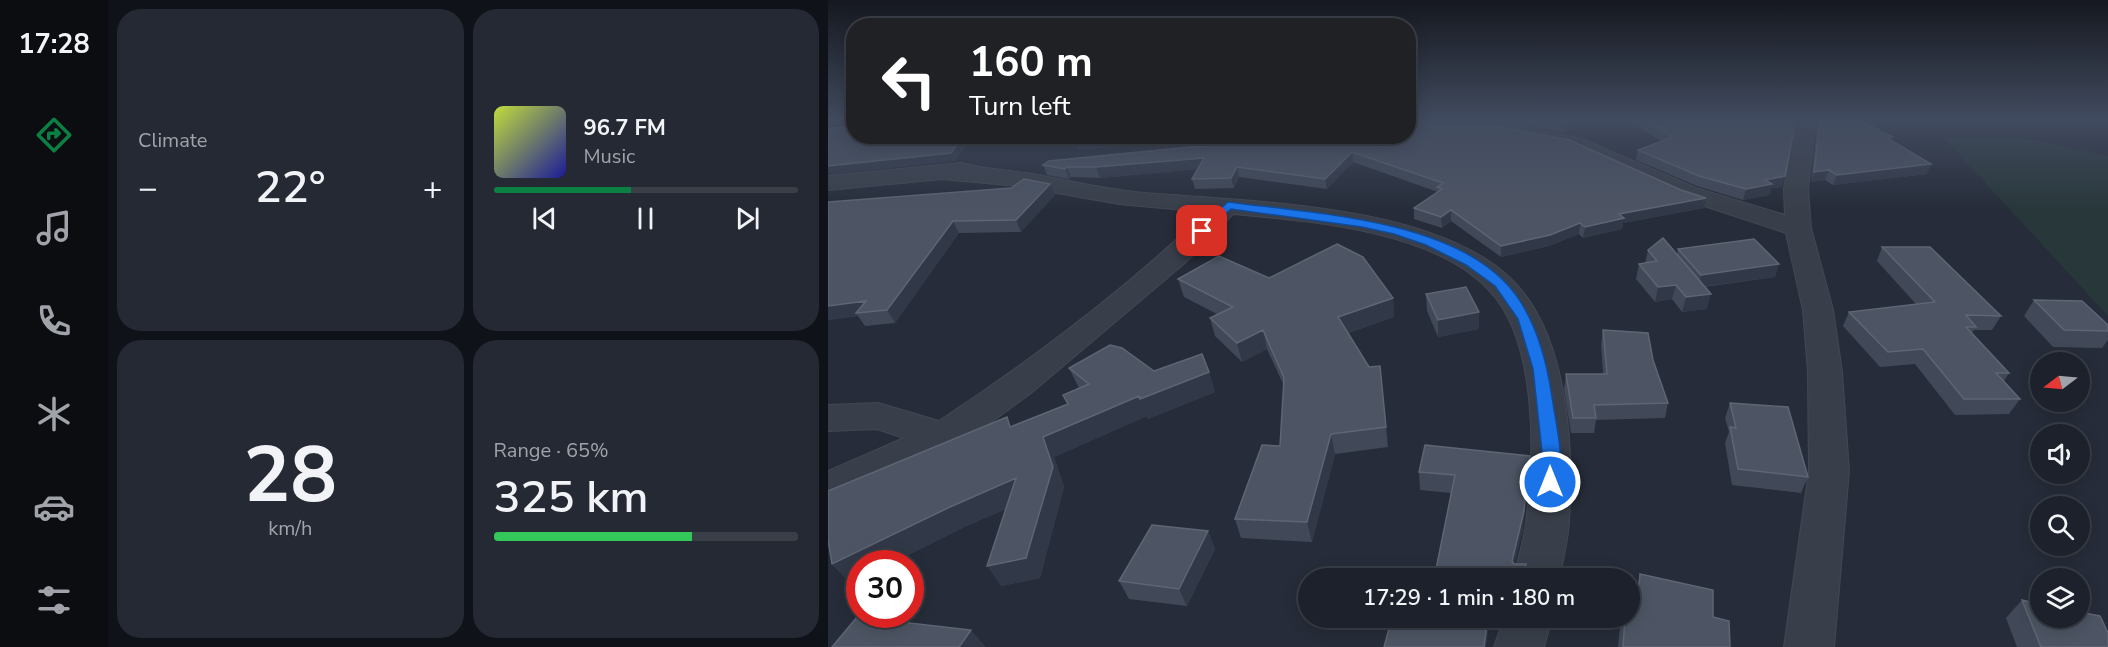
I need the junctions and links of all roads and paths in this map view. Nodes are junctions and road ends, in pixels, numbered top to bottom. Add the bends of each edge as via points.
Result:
1 (1589, 149) edge
2 (1802, 149) edge
3 (1047, 163) edge
4 (942, 172) junction
5 (828, 183) edge
6 (1228, 205) junction
7 (1798, 228) junction
8 (828, 418) edge
9 (944, 437) junction
10 (828, 489) edge
11 (1538, 568) edge
12 (1525, 628) edge
13 (1519, 647) edge
14 (1809, 647) edge

1 - 7 street via 1688,192
2 - 7 street via 1796,189
3 - 4 street
4 - 5 street
4 - 6 street via 1018,179 1136,199
6 - 9 street via 1176,256 1068,346
6 - 11 street via 1397,232 1430,242 1470,262 1500,284 1525,319 1541,369 1552,461 1548,524
7 - 14 street via 1818,310 1826,372 1829,471
8 - 9 street via 878,416
9 - 10 street
12 - 13 street

